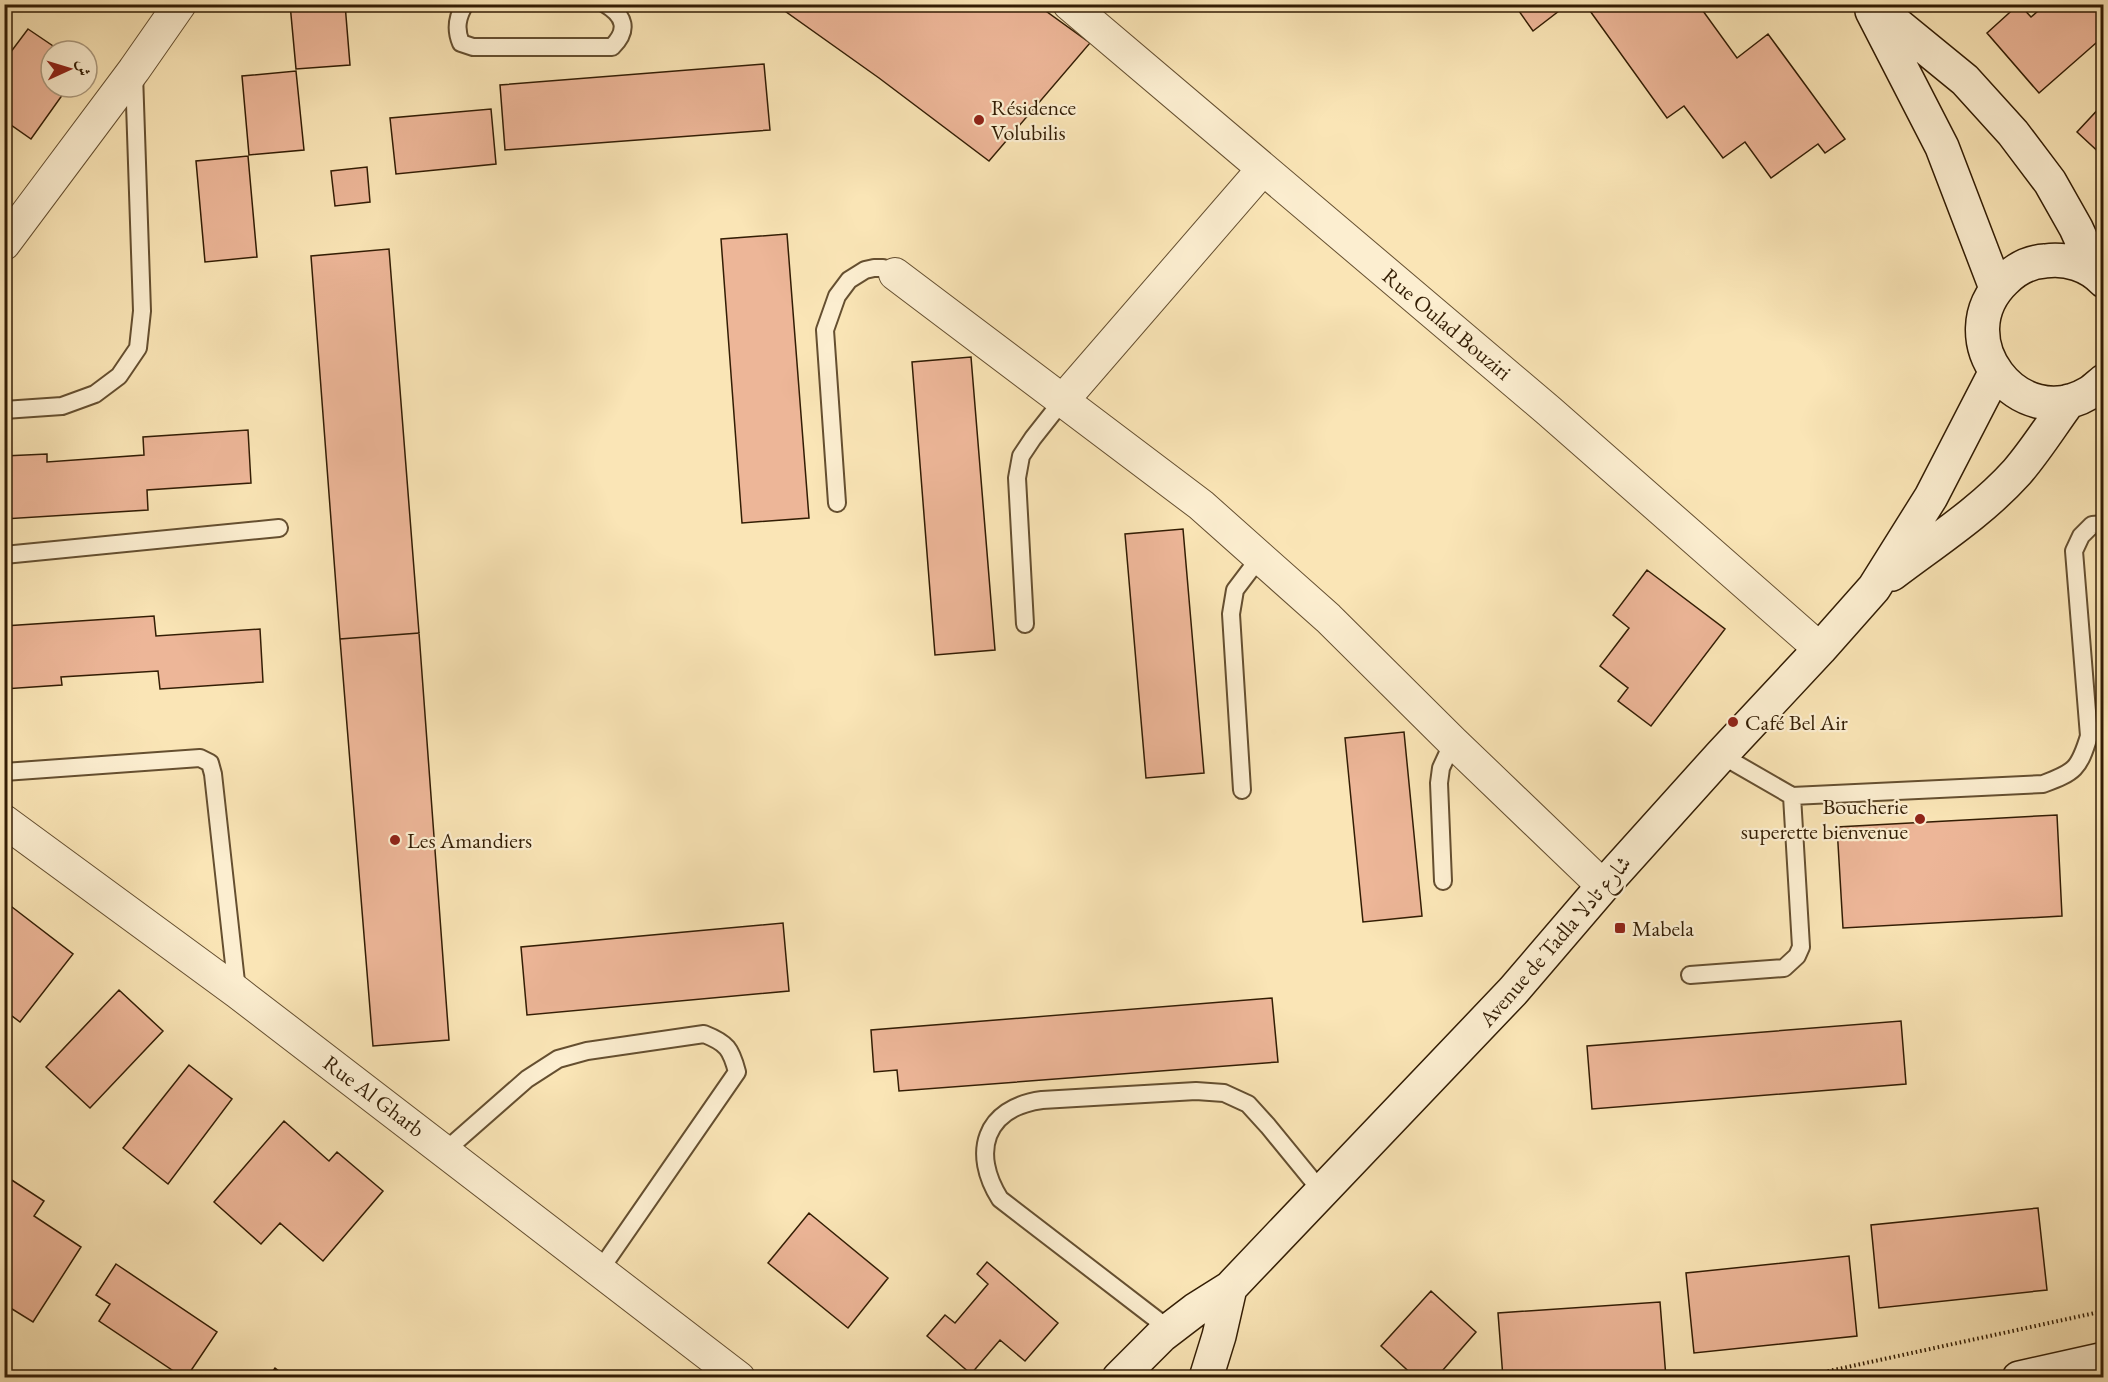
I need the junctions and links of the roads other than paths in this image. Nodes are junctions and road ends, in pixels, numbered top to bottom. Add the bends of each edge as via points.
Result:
1 (180, 4) edge
2 (465, 4) edge
3 (605, 4) edge
4 (1069, 4) edge
5 (1870, 4) edge
6 (134, 70) junction
7 (1263, 169) junction
8 (4, 244) edge
9 (895, 274) joint
10 (2101, 276) edge
11 (1996, 288) junction
12 (1995, 373) junction
13 (2103, 381) edge
14 (1063, 400) junction
15 (2069, 401) junction
16 (4, 410) edge
17 (837, 503) dead end
18 (2103, 524) edge
19 (279, 528) dead end
20 (4, 555) edge
21 (1260, 557) junction
22 (1874, 588) junction
23 (1025, 624) dead end
24 (1820, 650) junction
25 (1453, 742) junction
26 (1721, 755) junction
27 (4, 772) edge
28 (1242, 790) dead end
29 (1792, 796) junction
30 (4, 821) edge
31 (1443, 881) dead end
32 (1603, 886) junction
33 (1689, 975) dead end
34 (237, 992) junction
35 (445, 1151) junction
36 (1322, 1192) junction
37 (600, 1270) junction
38 (1230, 1288) junction
39 (1169, 1329) junction
40 (2103, 1359) edge
41 (739, 1377) edge
42 (1119, 1377) edge
43 (1206, 1377) edge
44 (2019, 1377) edge

1 - 6 street
2 - 3 lane via 459,14 457,33 461,43 473,47 612,47 621,38 623,24 617,11
4 - 7 street, Rue Oulad Bouziri
5 - 10 main road via 1965,80 2013,133 2050,182
5 - 11 main road via 1942,147
6 - 8 street
6 - 16 lane via 142,311 138,348 119,376 95,394 62,406
7 - 14 street
7 - 24 street, Rue Oulad Bouziri via 1540,403
9 - 14 street
9 - 17 lane via 874,268 849,280 837,296 825,330
10 - 11 main road via 2077,263 2055,259 2033,262 2013,272
11 - 12 main road via 1986,308 1982,330 1985,352
12 - 15 main road via 2028,398
12 - 22 main road, Avenue de Tadla شارع تادلا via 1931,497
13 - 15 main road via 2089,393
14 - 21 street via 1202,505
14 - 23 lane via 1021,456 1017,478
15 - 22 main road, Avenue de Tadla شارع تادلا via 2017,471 1996,492
18 - 29 lane via 2092,525 2074,551 2089,736 2081,760 2068,775 2043,784
19 - 20 lane
21 - 25 street via 1328,618
21 - 28 lane via 1235,590 1231,614
22 - 24 main road, Avenue de Tadla شارع تادلا
24 - 26 main road, Avenue de Tadla شارع تادلا
25 - 31 lane via 1439,783
25 - 32 street
26 - 29 lane
26 - 32 main road, Avenue de Tadla شارع تادلا
27 - 34 lane via 200,758 210,763
29 - 33 lane via 1802,947 1797,956 1784,968
30 - 34 street, Rue Al Gharb
32 - 36 main road, Avenue de Tadla شارع تادلا via 1514,991
34 - 35 street, Rue Al Gharb
35 - 37 street, Rue Al Gharb
35 - 37 lane via 527,1079 558,1059 704,1034 721,1040 732,1054 737,1072
36 - 38 main road, Avenue de Tadla شارع تادلا
36 - 39 lane via 1248,1104 1224,1093 1196,1091 1042,1100 1012,1108 991,1131 985,1146 984,1162 1000,1199
37 - 41 street, Rue Al Gharb
38 - 39 main road, Avenue de Tadla شارع تادلا
38 - 43 main road
39 - 42 main road, Avenue de Tadla شارع تادلا
40 - 44 main road

